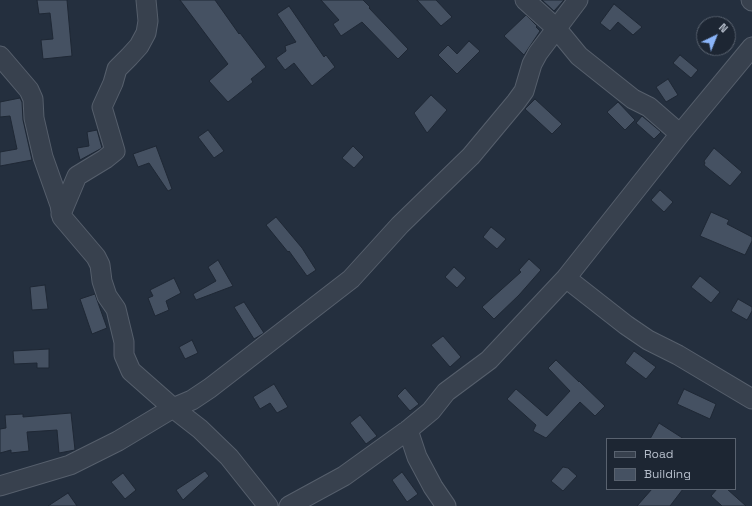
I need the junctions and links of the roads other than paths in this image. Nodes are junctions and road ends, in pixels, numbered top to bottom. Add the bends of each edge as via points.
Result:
1 (146, 0) edge
2 (525, 0) edge
3 (578, 0) edge
4 (556, 28) junction
5 (752, 47) edge
6 (1, 60) edge
7 (680, 134) junction
8 (62, 214) junction
9 (566, 278) junction
10 (752, 399) edge
11 (173, 408) junction
12 (408, 430) junction
13 (0, 486) edge
14 (268, 506) edge
15 (289, 506) edge
16 (446, 506) edge

1 - 8 street via 146,33 117,69 114,83 102,107 115,151 76,176
2 - 4 street
3 - 4 street
4 - 7 street via 579,56 633,99 650,107
4 - 11 street via 532,64 524,91 516,102 471,156 400,225 351,279 210,388
5 - 7 street
6 - 8 street via 29,90 33,99 34,118 43,157
7 - 9 street
8 - 11 street via 100,265 107,296 116,309 124,342 124,355 131,371
9 - 10 street via 626,326
9 - 12 street via 489,360 446,392 431,411
11 - 13 street via 70,466
11 - 14 street via 229,457
12 - 15 street via 344,476
12 - 16 street via 417,457

